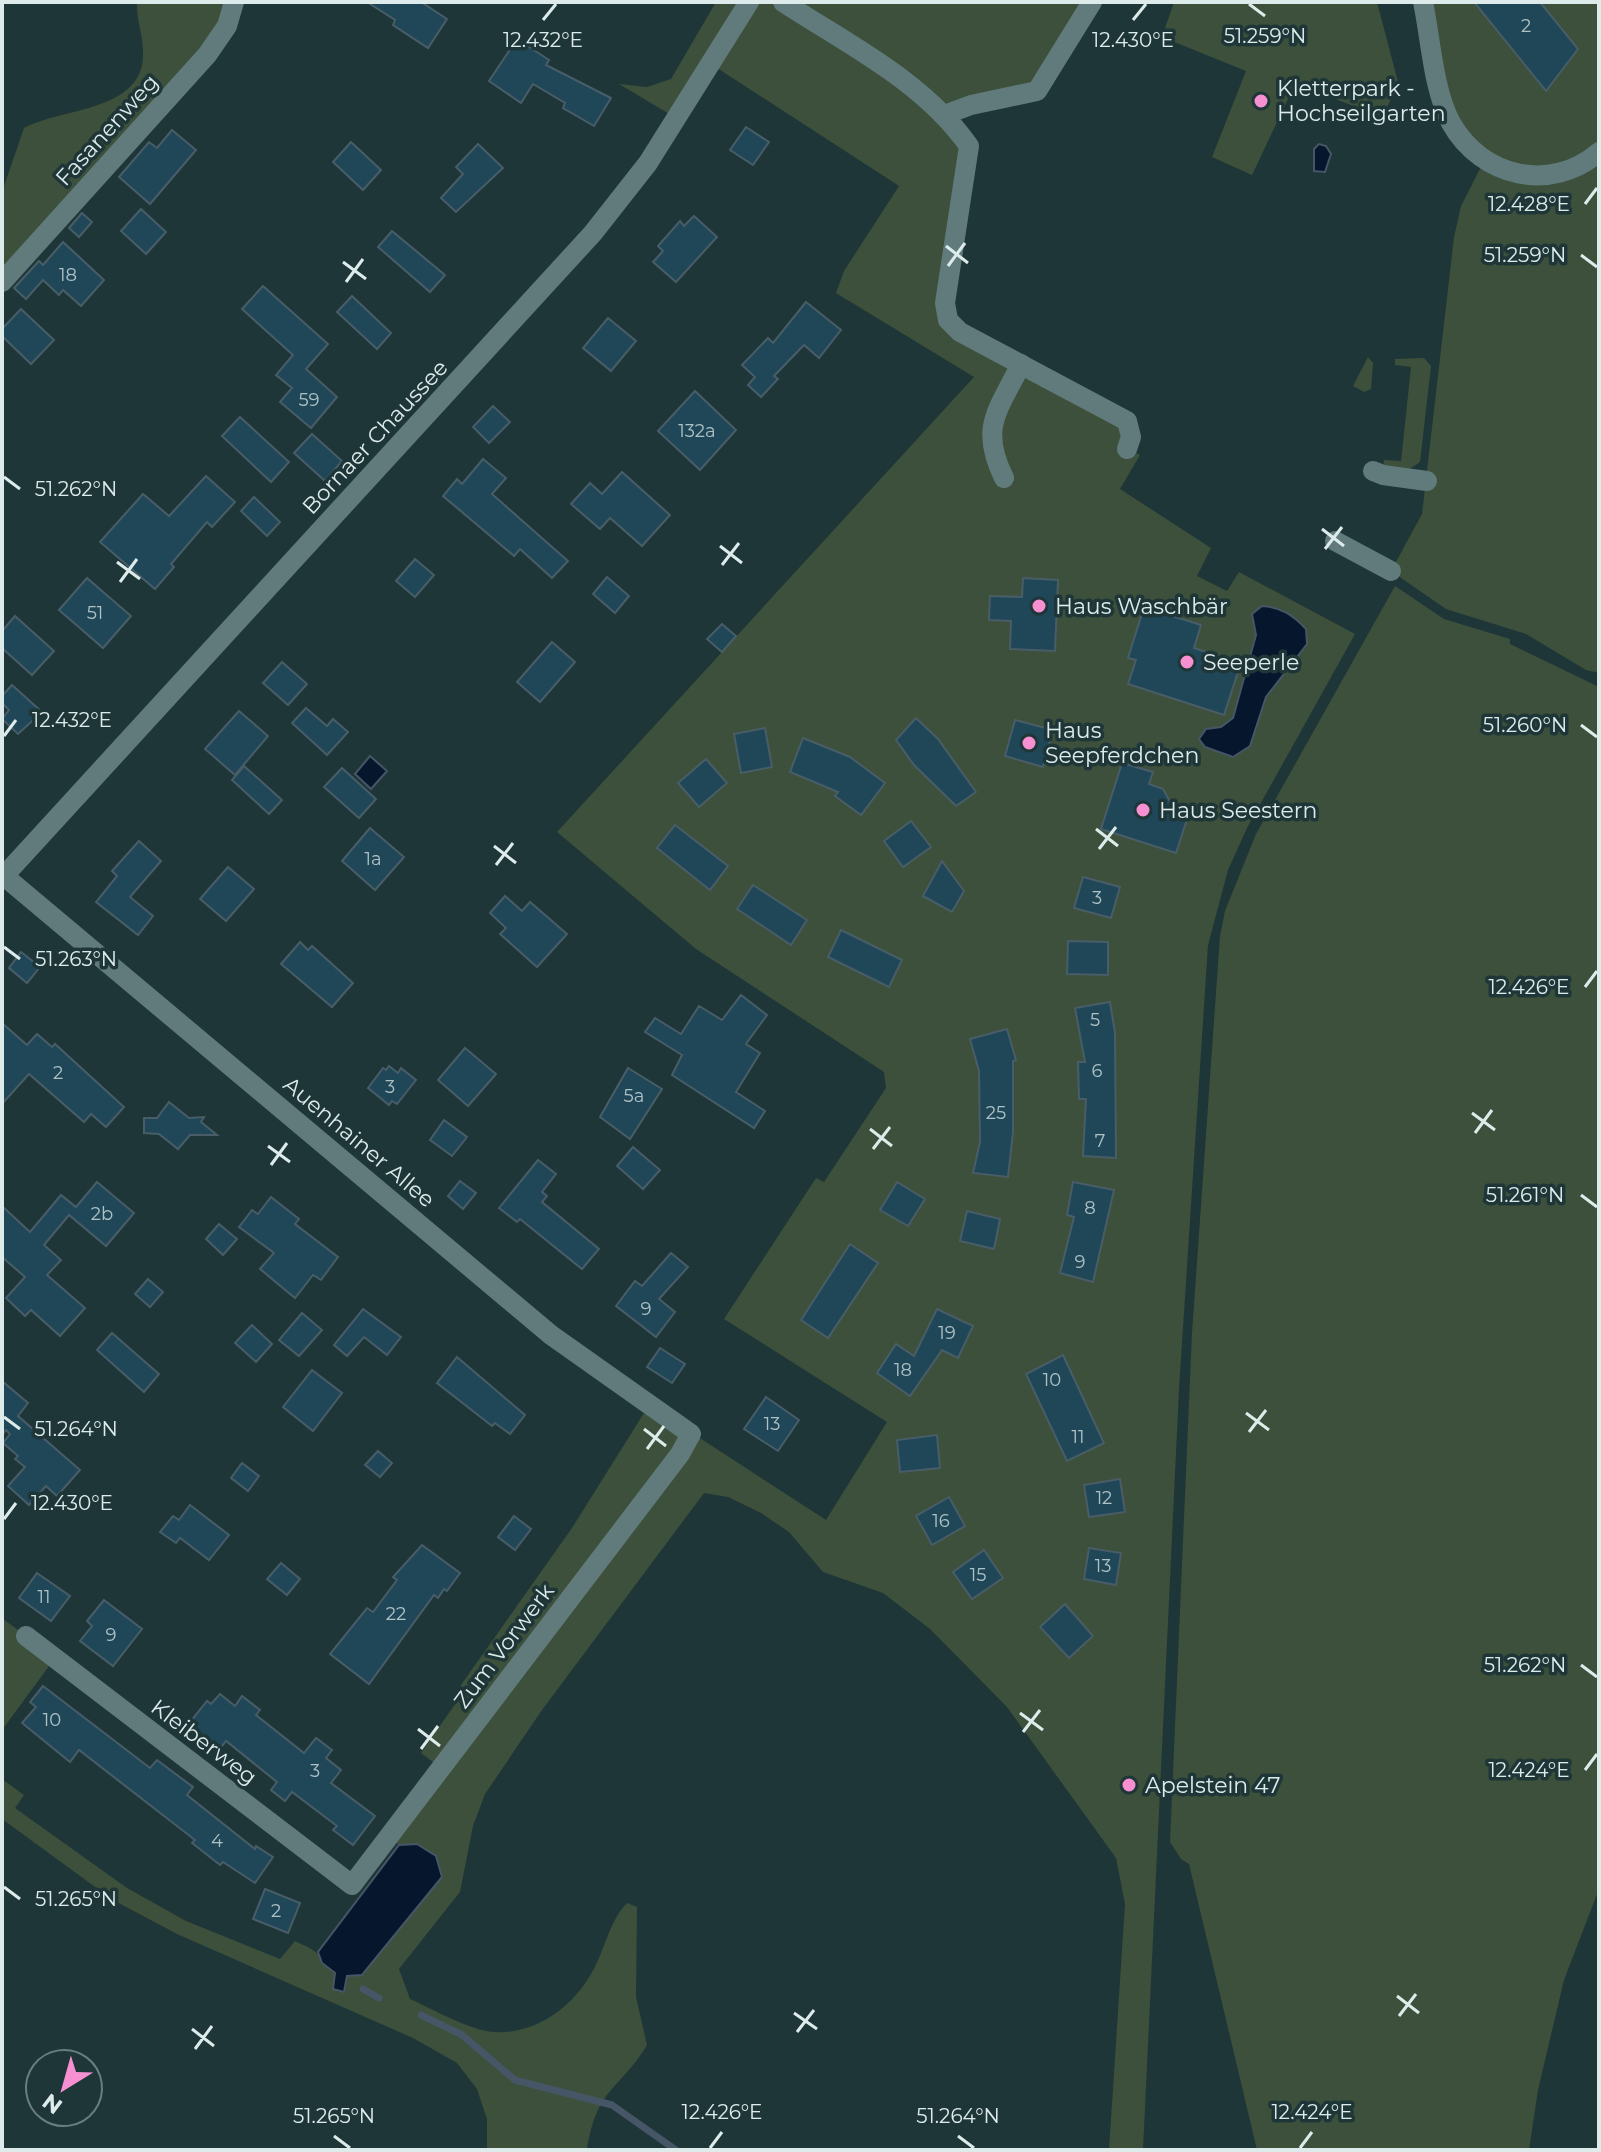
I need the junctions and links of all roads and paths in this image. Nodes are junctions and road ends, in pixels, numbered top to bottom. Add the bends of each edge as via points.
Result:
1 (234, 2) edge
2 (749, 2) edge
3 (783, 2) edge
4 (1092, 2) edge
5 (1423, 2) edge
6 (947, 114) junction
7 (1599, 152) edge
8 (2, 282) edge
9 (1021, 364) junction
10 (1127, 449) dead end
11 (1373, 471) dead end
12 (1004, 478) dead end
13 (1427, 481) dead end
14 (1335, 541) dead end
15 (1391, 571) dead end
16 (4, 872) edge
17 (691, 1434) joint
18 (26, 1636) dead end
19 (352, 1885) joint

1 - 8 street, Fasanenweg via 227,26 207,55
2 - 16 street, Bornaer Chaussee via 648,163 593,233
3 - 6 street
4 - 6 street via 1037,91
5 - 7 street via 1442,100 1465,142 1515,175 1541,178
6 - 9 street via 969,146 945,303 948,320 960,332
9 - 10 street via 1127,421
9 - 12 street via 991,432 991,451
11 - 13 street
14 - 15 street
16 - 17 street, Auenhainer Allee via 551,1335
17 - 19 street, Zum Vorwerk
18 - 19 street, Kleiberweg

